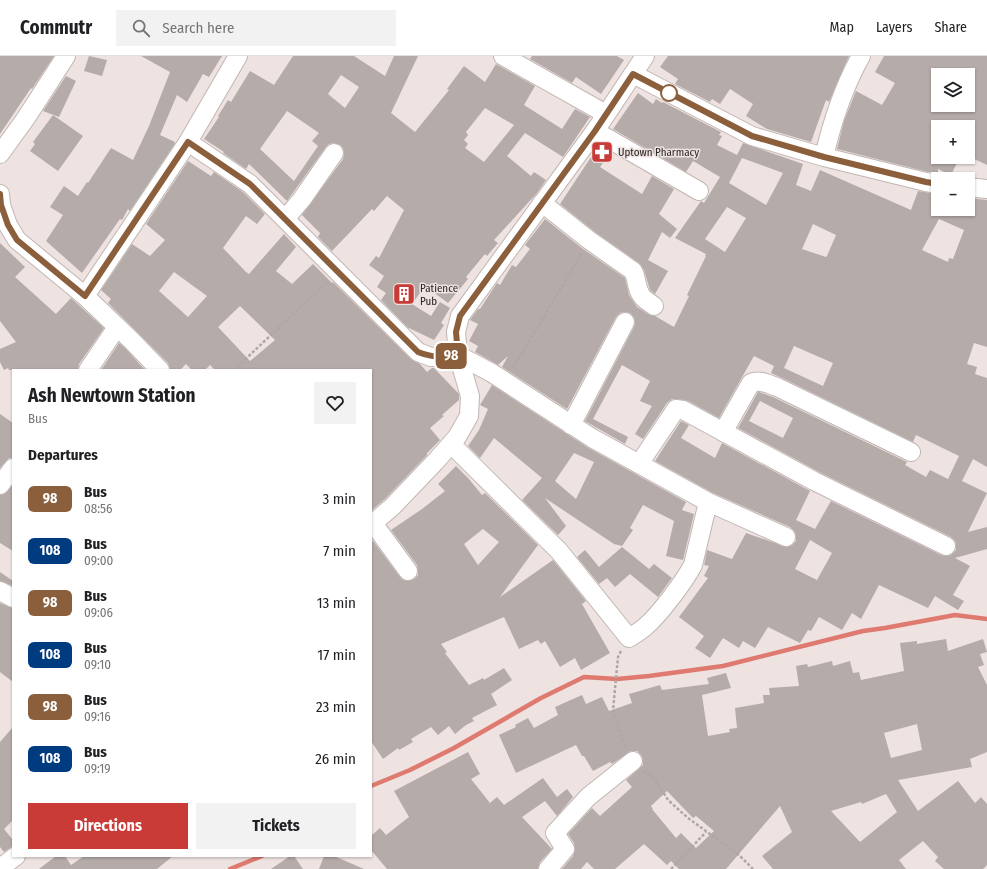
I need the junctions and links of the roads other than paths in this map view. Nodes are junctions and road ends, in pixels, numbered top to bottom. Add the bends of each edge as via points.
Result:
1 (66, 56) edge
2 (238, 56) edge
3 (503, 56) edge
4 (645, 56) edge
5 (861, 56) edge
6 (633, 74) junction
7 (606, 114) junction
8 (595, 131) junction
9 (188, 142) junction
10 (334, 153) dead end
11 (0, 154) edge
12 (824, 157) junction
13 (931, 183) edge
14 (975, 188) edge
15 (987, 189) edge
16 (699, 191) dead end
17 (0, 202) edge
18 (542, 203) junction
19 (286, 218) junction
20 (85, 296) junction
21 (654, 306) dead end
22 (625, 322) dead end
23 (118, 327) junction
24 (458, 355) junction
25 (89, 369) edge
26 (159, 369) edge
27 (571, 425) junction
28 (723, 432) junction
29 (451, 444) junction
30 (911, 452) dead end
31 (639, 464) junction
32 (12, 469) edge
33 (0, 485) edge
34 (708, 502) junction
35 (372, 524) edge
36 (786, 537) dead end
37 (946, 546) dead end
38 (408, 571) dead end
39 (0, 591) edge
40 (12, 597) edge
41 (633, 761) road end
42 (548, 869) edge

1 - 11 street
2 - 9 street
3 - 7 street
4 - 6 street
5 - 12 street via 840,99
6 - 7 street
6 - 12 street via 752,136
7 - 8 street
8 - 16 street
8 - 18 street
9 - 19 street via 250,184
9 - 20 street
10 - 19 street
12 - 13 street
14 - 15 street
17 - 20 street via 8,225 17,240
18 - 21 street via 633,271 640,293
18 - 24 street via 460,316 456,332
19 - 24 street via 418,352 440,358
20 - 23 street
22 - 27 street
23 - 25 street
23 - 26 street
24 - 27 street
24 - 29 street via 470,396 469,416
27 - 31 street
28 - 30 street via 751,383 761,381
28 - 31 street via 683,410 676,409
28 - 37 street via 814,481
29 - 34 street via 559,551 629,638 645,627 688,575 693,565
29 - 35 street via 392,507
31 - 34 street
32 - 33 street
34 - 36 street
35 - 38 street
39 - 40 street
41 - 42 street via 588,797 555,833 565,849

